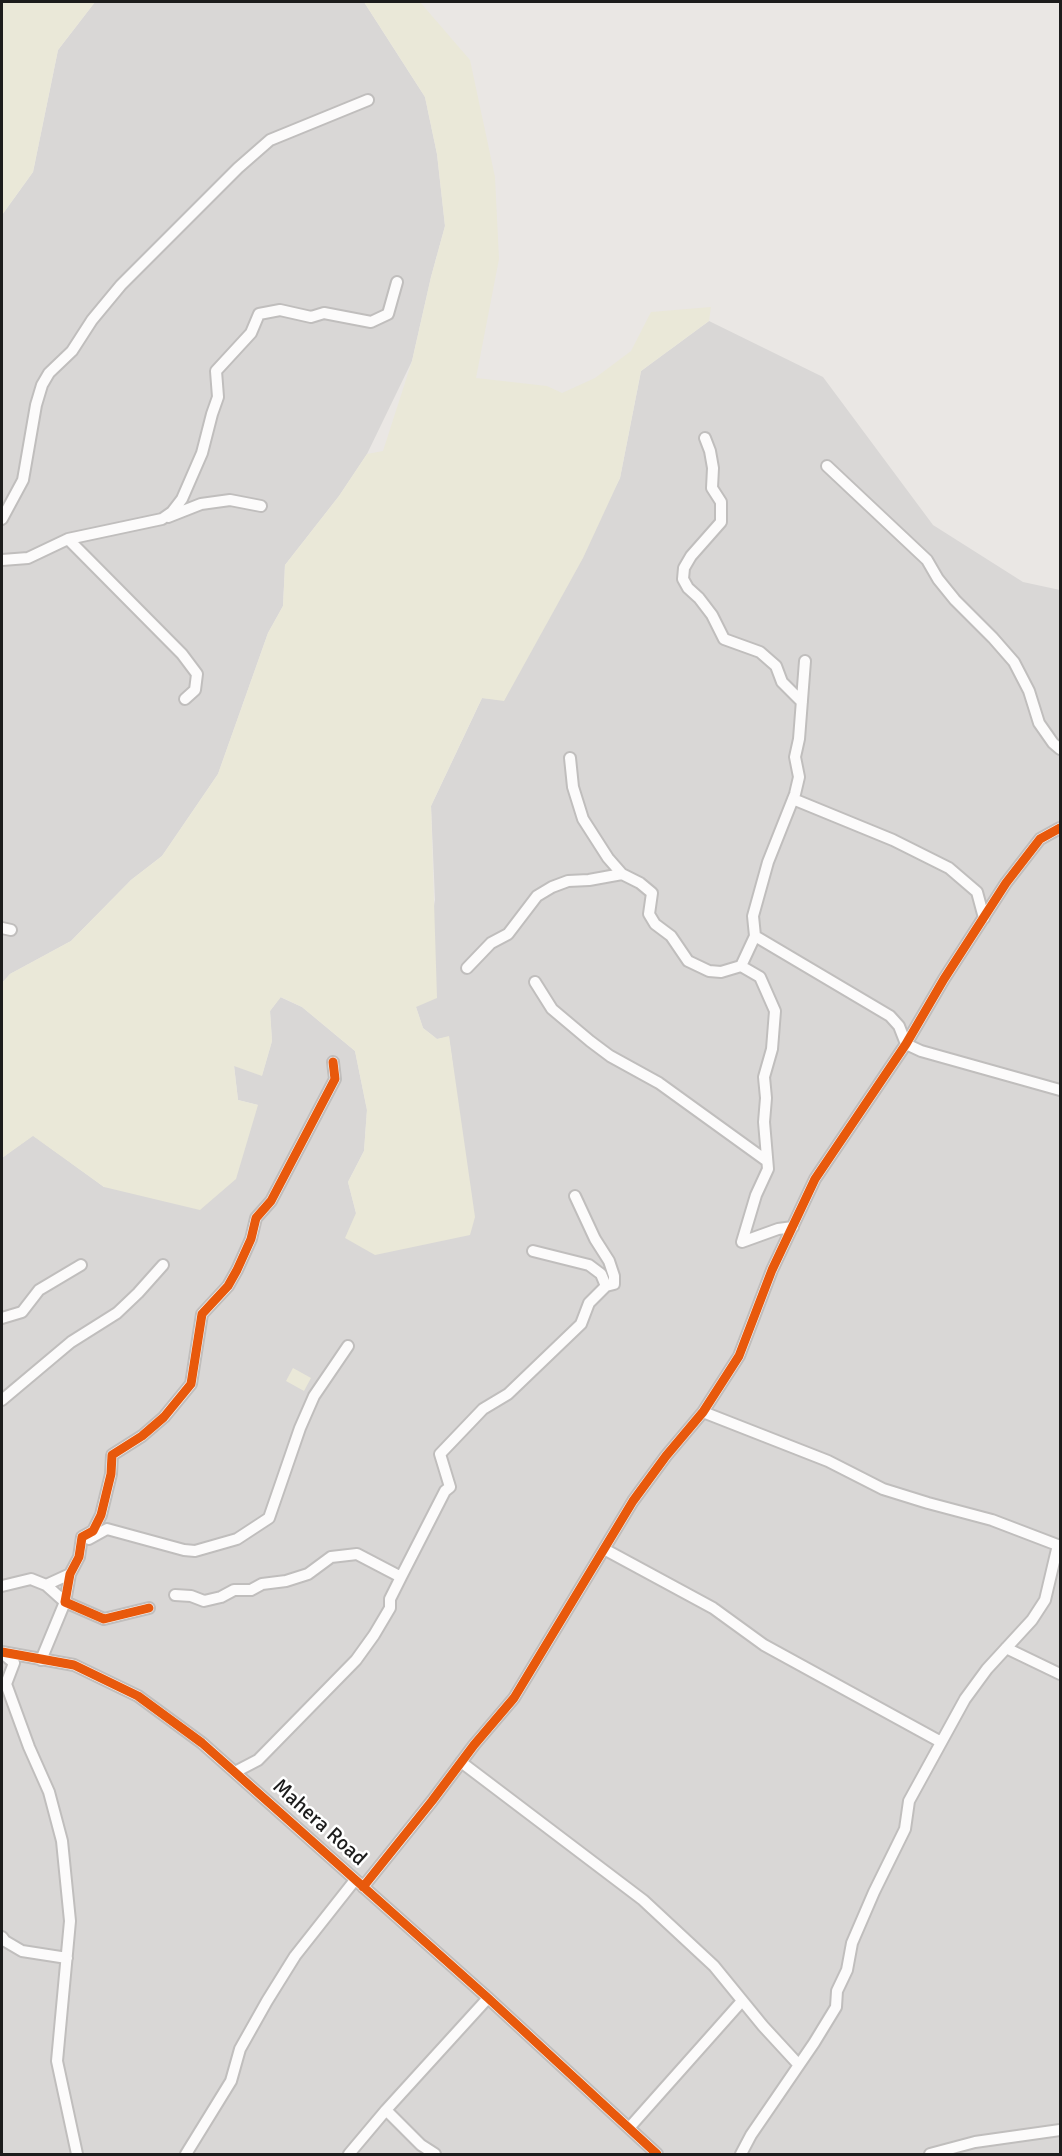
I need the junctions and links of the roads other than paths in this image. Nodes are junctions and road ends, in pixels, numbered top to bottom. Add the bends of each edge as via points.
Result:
1 (368, 100) dead end
2 (398, 282) dead end
3 (705, 438) dead end
4 (827, 466) dead end
5 (261, 506) dead end
6 (2, 519) edge
7 (162, 519) junction
8 (68, 539) junction
9 (2, 560) edge
10 (805, 661) dead end
11 (185, 699) dead end
12 (802, 702) junction
13 (1060, 749) edge
14 (570, 758) dead end
15 (793, 799) junction
16 (1060, 828) edge
17 (622, 874) junction
18 (984, 918) junction
19 (755, 936) junction
20 (741, 966) junction
21 (467, 968) dead end
22 (535, 982) dead end
23 (906, 1044) junction
24 (333, 1062) dead end
25 (1060, 1090) edge
26 (767, 1161) junction
27 (575, 1196) dead end
28 (793, 1227) junction
29 (533, 1251) dead end
30 (81, 1265) dead end
31 (163, 1265) dead end
32 (606, 1286) junction
33 (2, 1318) edge
34 (348, 1346) dead end
35 (2, 1400) edge
36 (703, 1412) junction
37 (1059, 1546) edge
38 (604, 1549) junction
39 (79, 1557) junction
40 (70, 1574) junction
41 (401, 1577) junction
42 (46, 1585) junction
43 (2, 1586) edge
44 (175, 1595) dead end
45 (65, 1602) junction
46 (149, 1608) dead end
47 (1006, 1648) junction
48 (2, 1652) edge
49 (41, 1660) junction
50 (1060, 1674) edge
51 (941, 1742) junction
52 (461, 1762) junction
53 (235, 1772) junction
54 (359, 1883) junction
55 (2, 1937) edge
56 (67, 1958) junction
57 (488, 1998) junction
58 (742, 2001) junction
59 (798, 2064) junction
60 (386, 2110) junction
61 (629, 2128) junction
62 (1060, 2130) edge
63 (77, 2154) edge
64 (186, 2154) edge
65 (349, 2154) edge
66 (435, 2154) edge
67 (657, 2154) edge
68 (741, 2154) edge
69 (930, 2154) edge

1 - 6 street via 270,140 121,285 42,385 23,480
2 - 7 street via 388,314 371,322 324,313 311,317 280,310 259,314 251,333 216,371 218,398 202,453 182,499
3 - 12 street via 713,468 712,488 721,502 721,522 691,556 683,579 712,615 724,639 760,652 776,666 782,682
4 - 13 street via 927,560 955,600 1014,662 1040,723
5 - 7 street via 230,500 201,504
7 - 8 street
8 - 9 street via 28,558
8 - 11 street via 182,654 197,675 195,690
10 - 12 street
12 - 15 street via 795,757 799,777
14 - 17 street via 573,787 583,819
15 - 18 street via 949,868 977,892
15 - 19 street via 768,862 753,916
16 - 18 street via 1040,839
17 - 20 street via 652,893 649,914 655,924 672,936 688,961 709,971
17 - 21 street via 568,881 537,896 508,934 491,943
18 - 23 street
19 - 20 street
19 - 23 street via 890,1016
20 - 26 street via 760,977 775,1011 772,1049 764,1077
22 - 26 street via 552,1009 576,1031 610,1056 659,1083
23 - 25 street
23 - 28 street via 815,1179
24 - 39 street via 335,1079 271,1201 256,1218 237,1270 202,1314 191,1384 164,1417 112,1455 101,1515 93,1531 82,1537
26 - 28 street via 768,1169 742,1242
27 - 32 street via 609,1261 614,1284
28 - 36 street via 739,1356
29 - 32 street via 589,1265 601,1274
30 - 33 street via 39,1290 22,1312
31 - 35 street via 117,1313 63,1347
32 - 41 street via 589,1303 581,1324 508,1394 483,1409 440,1454 450,1487
34 - 39 street via 314,1396 269,1518 237,1539 195,1551 107,1529 87,1540
36 - 37 street via 828,1461 883,1489 992,1520
36 - 38 street via 633,1501
37 - 47 street via 1045,1600
38 - 51 street via 712,1608 764,1645
38 - 52 street via 514,1698
39 - 40 street
40 - 42 street
40 - 45 street
41 - 44 street via 357,1554 331,1557 309,1574 250,1590 234,1590 204,1601
41 - 53 street via 390,1599 390,1608 356,1660 258,1761
42 - 43 street via 31,1579
42 - 45 street
45 - 46 street via 104,1619
45 - 49 street
47 - 50 street
47 - 51 street via 965,1699
48 - 49 street, Mahera Road
48 - 56 street via 14,1663 6,1684 49,1792 62,1841 70,1921
49 - 53 street, Mahera Road via 74,1665 138,1696
51 - 59 street via 909,1801 905,1829 852,1943 836,2007
52 - 54 street
52 - 58 street via 643,1900 714,1966
53 - 54 street, Mahera Road
54 - 57 street, Mahera Road
54 - 64 street via 295,1956 240,2049 231,2081
55 - 56 street via 22,1950
56 - 63 street via 57,2061
57 - 60 street
57 - 61 street, Mahera Road
58 - 59 street
58 - 61 street
59 - 68 street
60 - 65 street
60 - 66 street
61 - 67 street, Mahera Road
62 - 69 street via 975,2142

